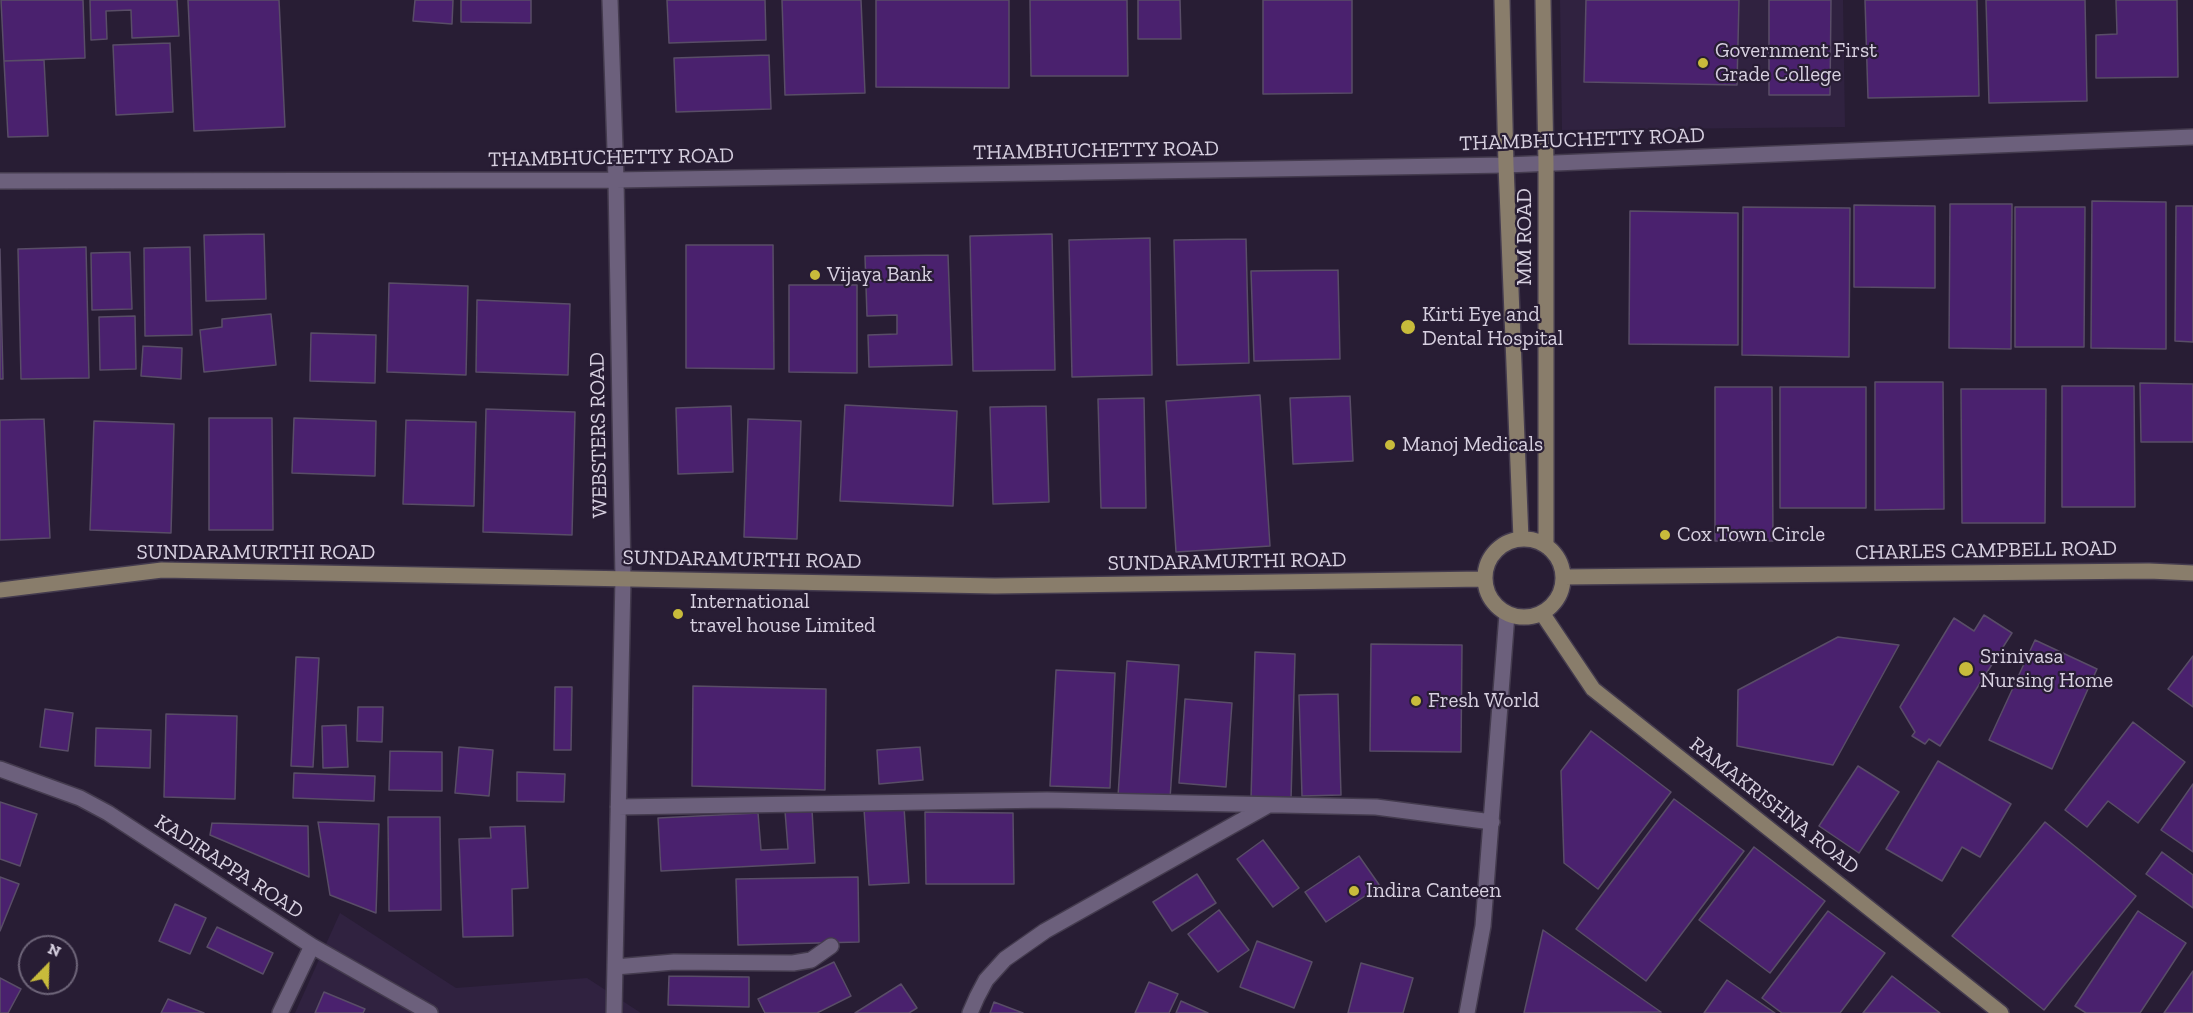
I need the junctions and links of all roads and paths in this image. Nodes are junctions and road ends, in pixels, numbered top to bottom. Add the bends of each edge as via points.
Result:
1 (610, 0) edge
2 (1502, 0) edge
3 (1543, 0) edge
4 (2193, 136) edge
5 (1546, 164) junction
6 (1506, 165) junction
7 (616, 180) junction
8 (0, 181) edge
9 (1521, 539) junction
10 (1546, 546) junction
11 (2193, 573) edge
12 (1563, 577) junction
13 (623, 579) junction
14 (1484, 579) junction
15 (0, 590) edge
16 (1542, 613) junction
17 (1507, 614) junction
18 (0, 769) edge
19 (1267, 806) junction
20 (618, 807) junction
21 (1492, 822) junction
22 (312, 946) junction
23 (831, 946) dead end
24 (615, 968) junction
25 (280, 1013) edge
26 (430, 1013) edge
27 (614, 1013) edge
28 (970, 1013) edge
29 (1467, 1013) edge
30 (2001, 1013) edge

1 - 7 street, WEBSTERS ROAD
2 - 6 street, MM ROAD
3 - 5 street, MM ROAD
4 - 5 street, THAMBHUCHETTY ROAD
5 - 6 street, THAMBHUCHETTY ROAD
5 - 10 street, MM ROAD
6 - 7 street, THAMBHUCHETTY ROAD
6 - 9 street, MM ROAD
7 - 8 street, THAMBHUCHETTY ROAD
7 - 13 street, WEBSTERS ROAD
9 - 10 street
9 - 14 street via 1509,541 1491,556
10 - 12 street via 1555,555
11 - 12 street, CHARLES CAMPBELL ROAD
12 - 16 street via 1558,598
13 - 14 street, SUNDARAMURTHI ROAD via 994,586
13 - 15 street, SUNDARAMURTHI ROAD via 162,570
13 - 20 street, WEBSTERS ROAD
14 - 17 street via 1491,599
16 - 17 street via 1519,617
16 - 30 street, RAMAKRISHNA ROAD via 1593,689
17 - 21 street
18 - 22 street, KADIRAPPA ROAD via 80,798 108,813
19 - 20 street via 1047,800
19 - 21 street via 1376,807
19 - 28 street via 1037,936 1005,959 986,980
20 - 24 street, WEBSTERS ROAD
21 - 29 street via 1483,926
22 - 25 street
22 - 26 street, KADIRAPPA ROAD
23 - 24 street via 811,960 793,963 674,962
24 - 27 street, WEBSTERS ROAD

